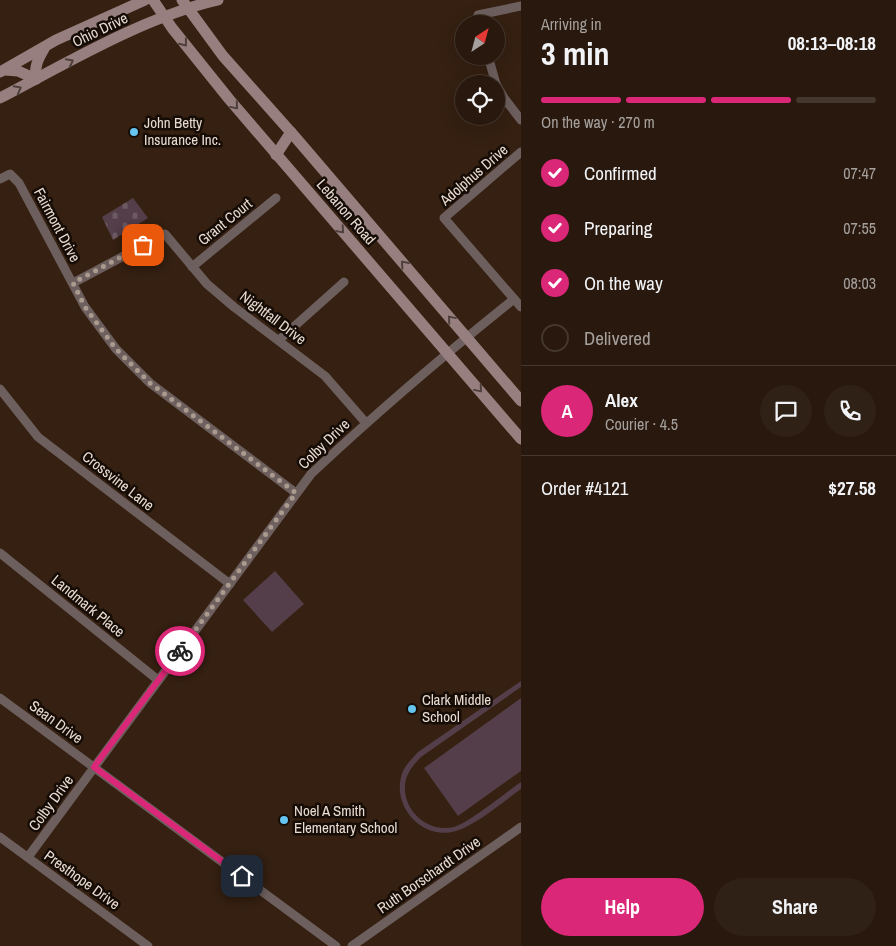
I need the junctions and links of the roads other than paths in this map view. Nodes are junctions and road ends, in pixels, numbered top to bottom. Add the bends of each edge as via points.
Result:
1 (145, 0) edge
2 (153, 0) edge
3 (218, 0) edge
4 (185, 5) edge
5 (521, 6) edge
6 (495, 15) edge
7 (164, 16) junction
8 (44, 47) junction
9 (2, 71) edge
10 (36, 80) junction
11 (0, 98) edge
12 (505, 99) edge
13 (521, 120) edge
14 (293, 135) junction
15 (521, 152) edge
16 (276, 155) junction
17 (0, 179) edge
18 (276, 198) dead end
19 (192, 267) junction
20 (344, 282) dead end
21 (73, 283) junction
22 (514, 299) junction
23 (521, 307) edge
24 (467, 337) junction
25 (279, 340) junction
26 (447, 352) junction
27 (0, 389) edge
28 (521, 401) edge
29 (366, 423) junction
30 (521, 439) edge
31 (296, 493) junction
32 (0, 553) edge
33 (230, 584) junction
34 (158, 680) junction
35 (0, 698) edge
36 (94, 767) junction
37 (521, 827) edge
38 (0, 837) edge
39 (28, 857) junction
40 (148, 946) edge
41 (336, 946) edge
42 (352, 946) edge

1 - 8 main road, Ohio Drive
2 - 7 main road, Lebanon Road
3 - 4 main road, Ohio Drive
4 - 7 main road, Ohio Drive
4 - 14 main road, Lebanon Road via 223,56
5 - 6 street
10 -> 7 main road, Ohio Drive
7 -> 16 main road, Lebanon Road
8 - 9 main road, Ohio Drive
8 - 10 main road via 36,62
9 - 10 main road via 18,71
11 -> 10 main road, Ohio Drive
12 - 13 street
14 - 16 main road
24 -> 14 main road, Lebanon Road
15 - 22 street, Adolphus Drive via 444,218
16 -> 26 main road, Lebanon Road
17 - 21 street, Fairmont Drive via 10,174 19,183
18 - 19 street, Grant Court
19 - 21 street, Nightfall Drive via 165,234
19 - 25 street, Nightfall Drive via 234,307
20 - 25 street
21 - 31 street, Fairmont Drive via 85,307 116,349 150,383
22 - 23 street
22 - 24 street, Colby Drive
24 - 26 street, Colby Drive
24 - 28 main road, Lebanon Road
25 - 29 street, Nightfall Drive via 331,381
26 - 29 street, Colby Drive
26 -> 30 main road, Lebanon Road
27 - 33 street, Crossvine Lane via 38,436
29 - 31 street, Colby Drive via 311,474
31 - 33 street, Colby Drive
32 - 34 street, Landmark Place
33 - 34 street, Colby Drive
34 - 36 street, Colby Drive
35 - 36 street, Sean Drive
36 - 39 street, Colby Drive
36 - 41 street, Sean Drive
37 - 42 street, Ruth Borschardt Drive
38 - 39 street, Presthope Drive
39 - 40 street, Presthope Drive

